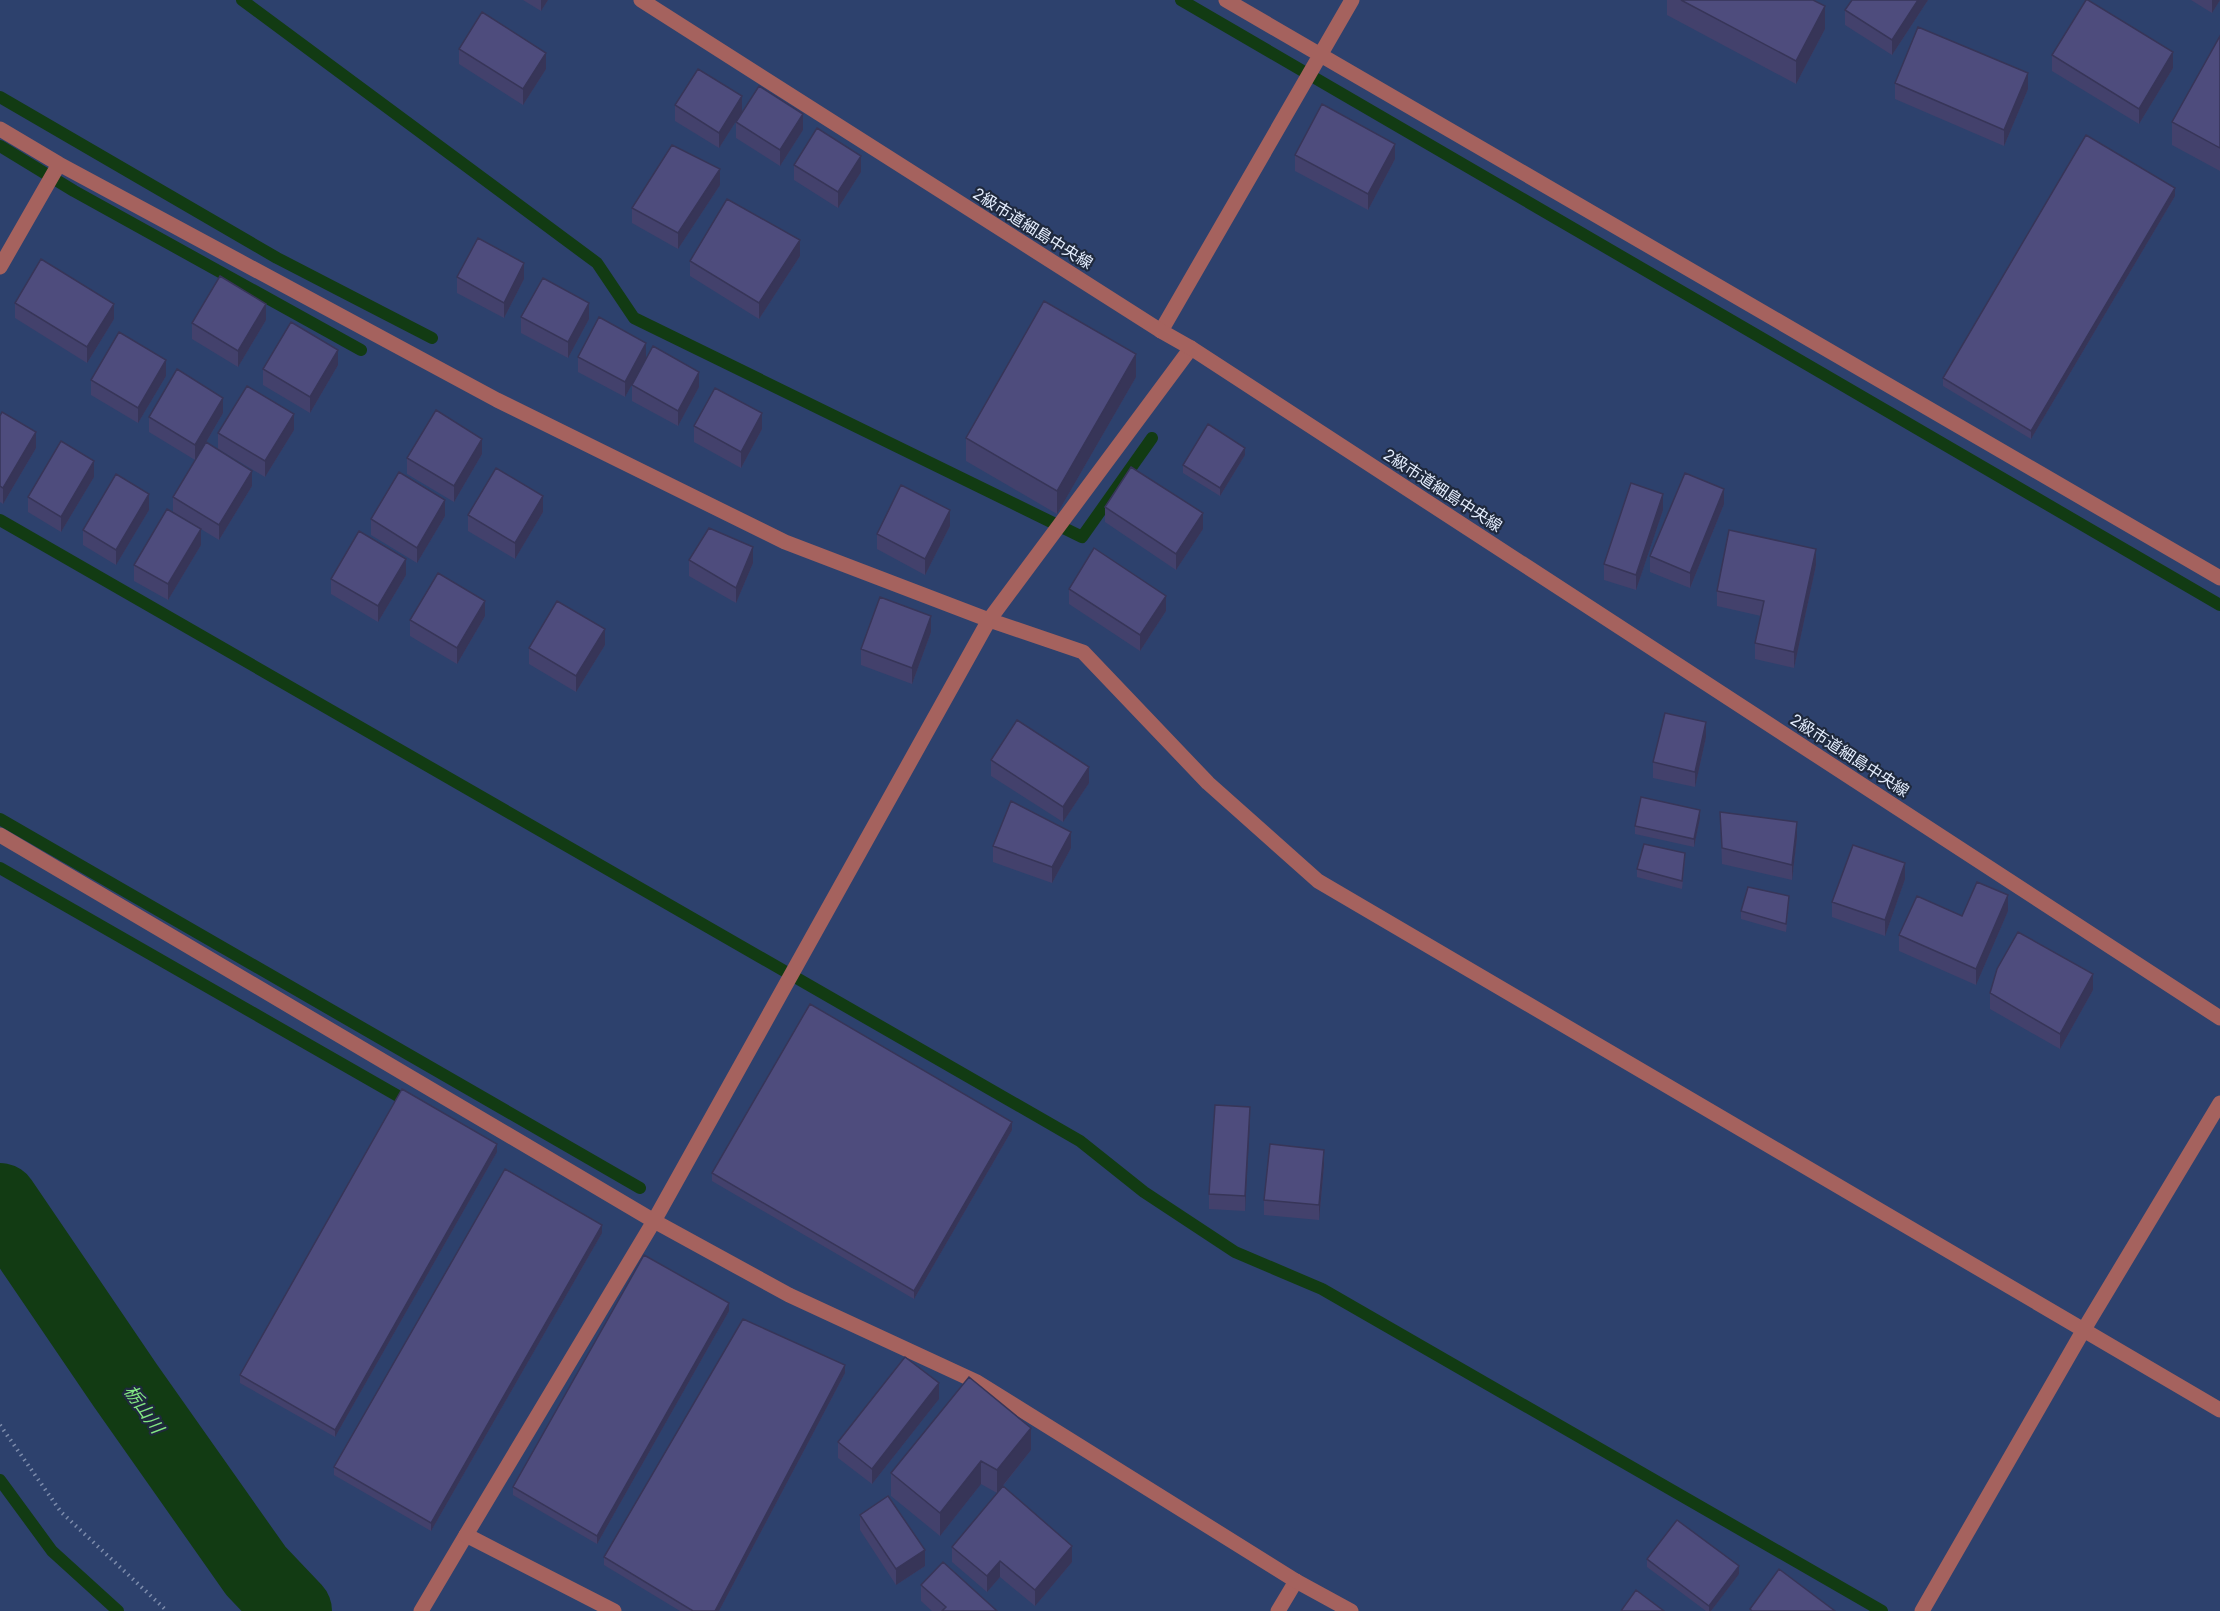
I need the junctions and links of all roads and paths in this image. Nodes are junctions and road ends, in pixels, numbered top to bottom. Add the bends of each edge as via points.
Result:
1 (641, 0) edge
2 (1226, 0) edge
3 (1352, 0) edge
4 (1320, 54) junction
5 (0, 129) edge
6 (59, 164) junction
7 (0, 267) edge
8 (1161, 331) junction
9 (1191, 348) junction
10 (2220, 578) edge
11 (989, 620) junction
12 (0, 835) edge
13 (2220, 1018) edge
14 (2220, 1103) edge
15 (654, 1221) junction
16 (2084, 1331) junction
17 (2220, 1410) edge
18 (0, 1425) edge
19 (466, 1535) junction
20 (1296, 1581) junction
21 (167, 1611) edge
22 (421, 1611) edge
23 (614, 1611) edge
24 (1278, 1611) edge
25 (1351, 1611) edge
26 (1922, 1611) edge

1 - 8 street, 2級市道細島中央線
2 - 4 street
3 - 4 street
4 - 8 street
4 - 10 street
5 - 6 street
6 - 7 street
6 - 11 street via 497,400 785,542
8 - 9 street, 2級市道細島中央線
9 - 11 street
9 - 13 street, 2級市道細島中央線
11 - 15 street
11 - 16 street via 1083,652 1208,783 1318,881
12 - 15 street
14 - 16 street
15 - 19 street
15 - 20 street via 789,1295 977,1382
16 - 17 street
16 - 26 street
18 - 21 path via 61,1512
19 - 22 street
19 - 23 street
20 - 24 street
20 - 25 street

